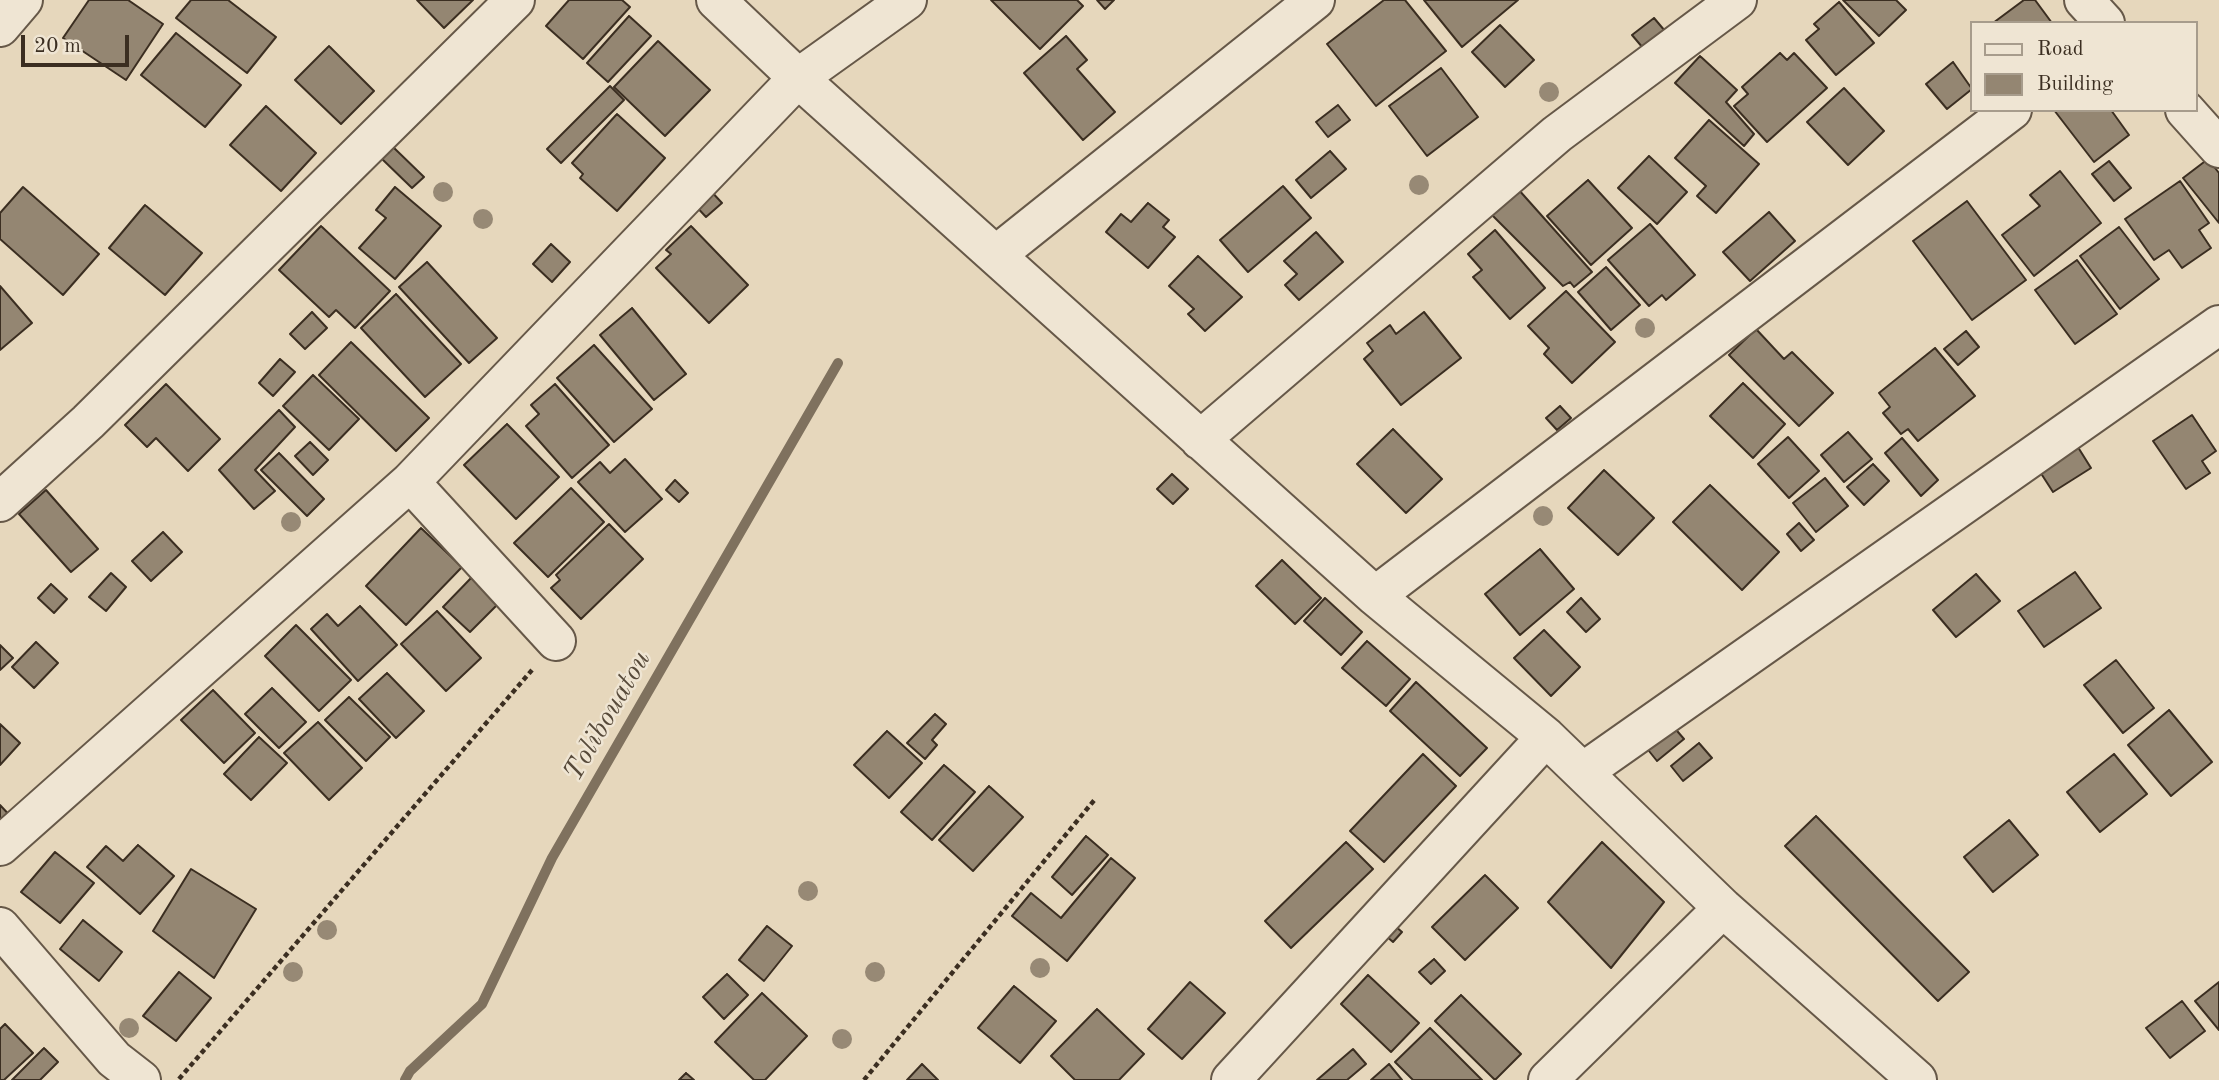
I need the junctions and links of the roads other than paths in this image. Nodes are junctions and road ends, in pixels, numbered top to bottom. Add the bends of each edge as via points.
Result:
1 (23, 0) edge
2 (515, 0) edge
3 (716, 0) edge
4 (907, 0) edge
5 (1315, 0) edge
6 (1737, 0) edge
7 (2084, 0) edge
8 (2103, 21) edge
9 (0, 27) edge
10 (797, 78) junction
11 (2009, 112) edge
12 (2187, 112) edge
13 (2219, 148) edge
14 (996, 255) junction
15 (2219, 325) edge
16 (1200, 440) junction
17 (410, 482) junction
18 (0, 502) edge
19 (1375, 596) junction
20 (556, 641) road end
21 (1546, 737) junction
22 (1583, 772) junction
23 (0, 846) edge
24 (1723, 908) junction
25 (0, 927) edge
26 (141, 1080) edge
27 (1231, 1080) edge
28 (1549, 1080) edge
29 (1917, 1080) edge

1 - 9 street
2 - 18 street via 88,422
3 - 10 street
4 - 10 street
5 - 14 street
6 - 16 street via 1557,134
7 - 8 street
10 - 14 street
10 - 17 street
11 - 19 street
12 - 13 street
14 - 16 street
15 - 22 street
16 - 19 street
17 - 20 street
17 - 23 street
19 - 21 street
21 - 22 street
21 - 27 street
22 - 24 street
24 - 28 street
24 - 29 street
25 - 26 street via 114,1059

